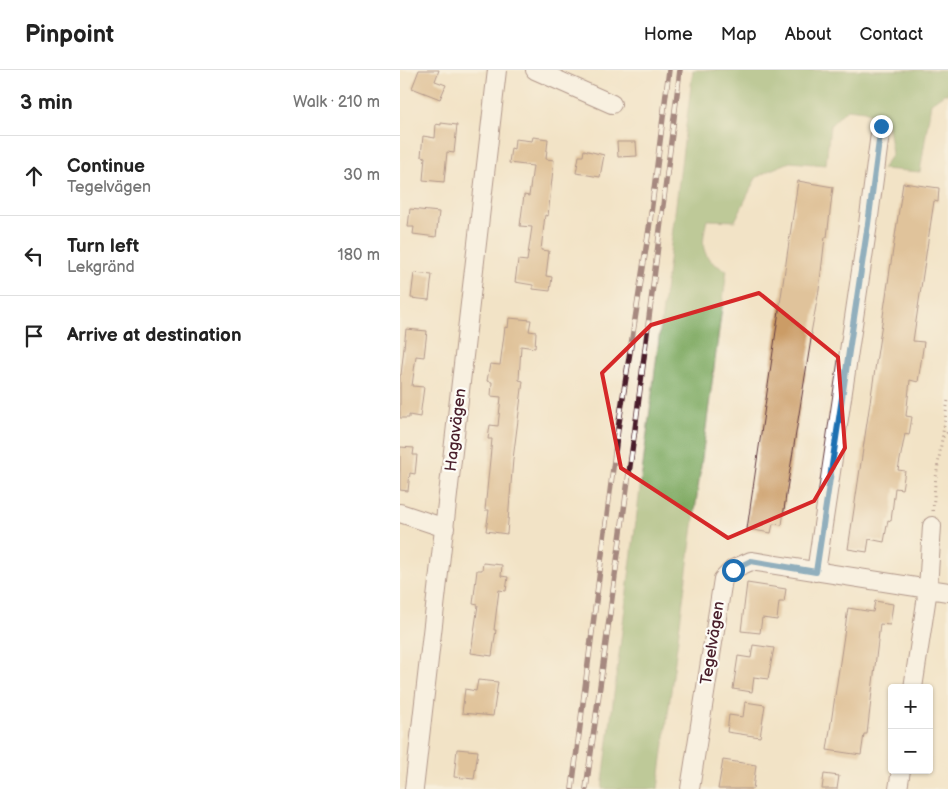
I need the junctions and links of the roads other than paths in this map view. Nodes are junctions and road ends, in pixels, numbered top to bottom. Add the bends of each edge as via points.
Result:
1 (497, 70) edge
2 (535, 70) edge
3 (612, 104) dead end
4 (881, 126) dead end
5 (400, 513) edge
6 (932, 526) road end
7 (445, 528) junction
8 (816, 572) junction
9 (928, 589) junction
10 (948, 592) edge
11 (914, 684) edge
12 (900, 774) edge
13 (414, 789) edge
14 (690, 789) edge
15 (898, 789) edge

1 - 7 street, Hagavägen
2 - 3 street
4 - 8 street
5 - 7 street
6 - 9 street
7 - 13 street, Hagavägen
8 - 9 street, Tegelvägen
8 - 14 street, Tegelvägen via 751,561 723,579
9 - 10 street, Tegelvägen
9 - 11 street
12 - 15 street

